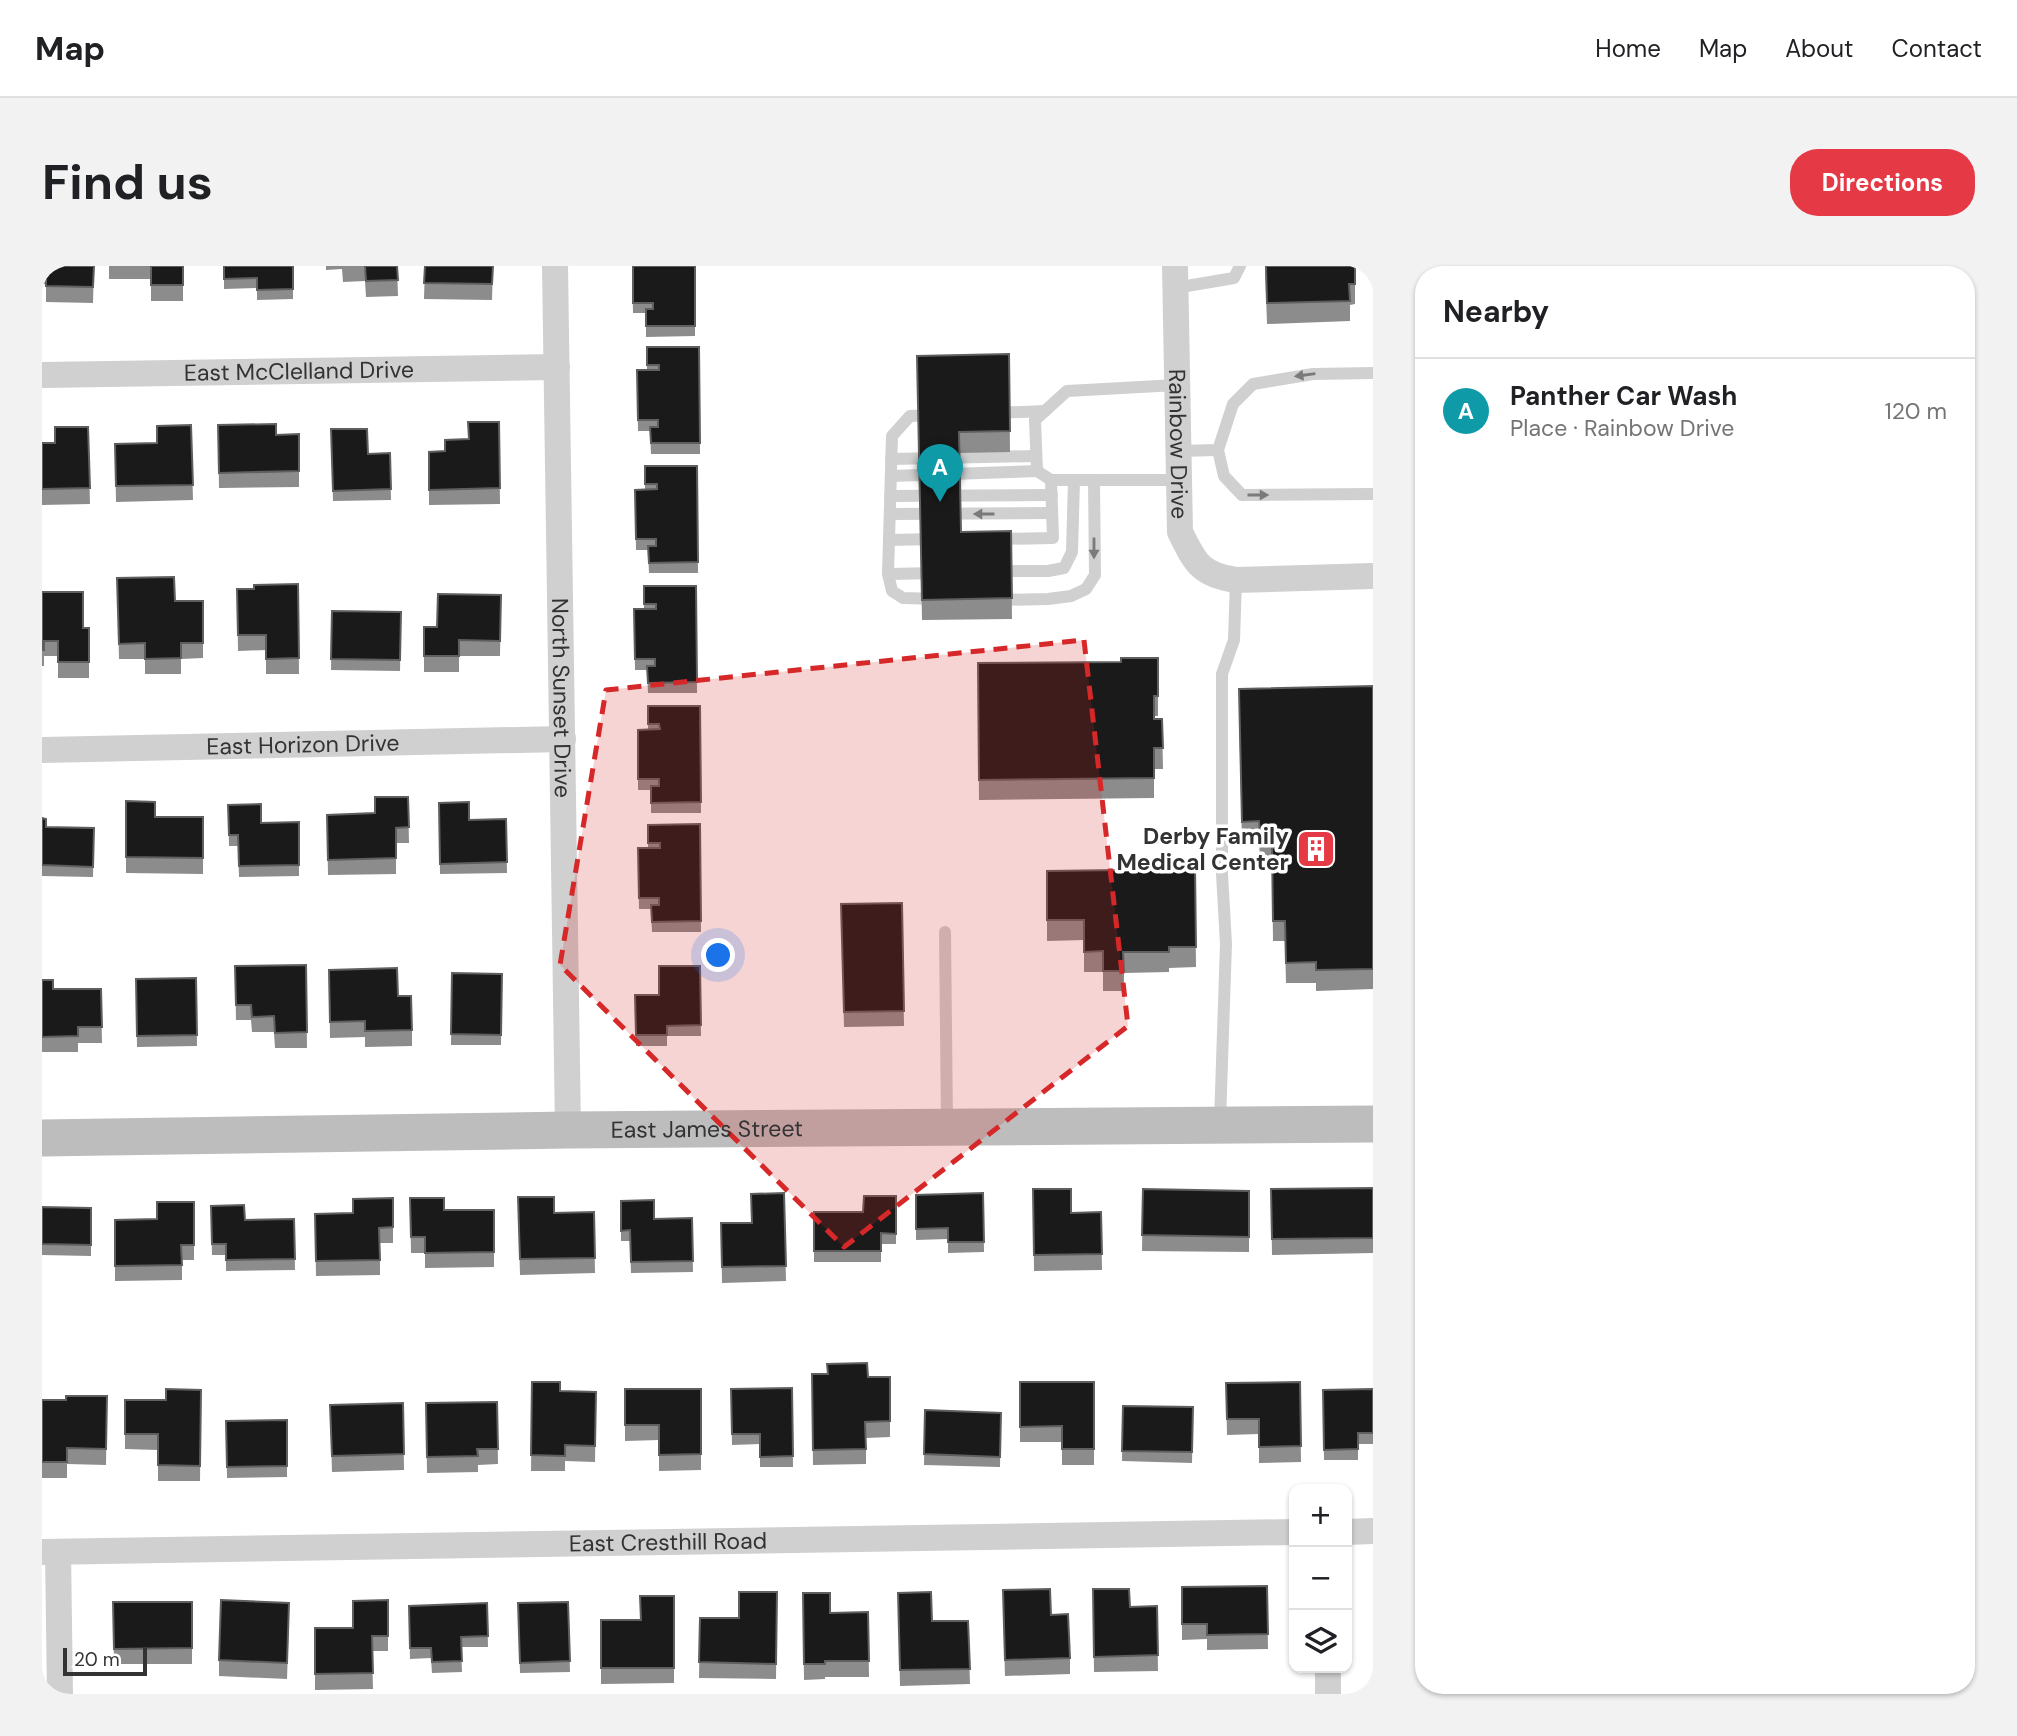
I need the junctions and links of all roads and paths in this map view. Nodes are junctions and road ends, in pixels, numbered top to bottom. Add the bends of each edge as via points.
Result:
1 (555, 266) edge
2 (1240, 266) edge
3 (1175, 277) edge
4 (557, 367) junction
5 (1373, 373) edge
6 (42, 375) edge
7 (1177, 385) junction
8 (1045, 411) junction
9 (977, 413) edge
10 (950, 414) edge
11 (1218, 450) junction
12 (1178, 451) junction
13 (1036, 456) junction
14 (891, 459) junction
15 (1037, 471) junction
16 (891, 476) junction
17 (1051, 480) junction
18 (1074, 480) junction
19 (1094, 480) junction
20 (1179, 480) junction
21 (1373, 494) edge
22 (1052, 495) junction
23 (890, 496) junction
24 (1052, 513) junction
25 (890, 514) junction
26 (944, 539) edge
27 (985, 539) edge
28 (889, 540) junction
29 (954, 572) edge
30 (981, 572) edge
31 (888, 574) junction
32 (1373, 576) edge
33 (1236, 580) junction
34 (957, 599) edge
35 (984, 600) edge
36 (564, 739) junction
37 (42, 750) edge
38 (945, 932) dead end
39 (1373, 1124) edge
40 (1220, 1125) junction
41 (947, 1128) junction
42 (568, 1130) junction
43 (42, 1138) edge
44 (1373, 1531) edge
45 (1289, 1532) edge
46 (1352, 1532) edge
47 (50, 1552) edge
48 (1328, 1673) edge
49 (60, 1694) edge
50 (1328, 1694) edge

1 - 4 street, North Sunset Drive
2 - 3 lane via 1234,278
3 - 7 street, Rainbow Drive
4 - 6 street, East McClelland Drive
4 - 36 street, North Sunset Drive
5 -> 11 lane via 1313,374 1254,384 1233,404
7 - 8 lane via 1067,391
7 - 12 street, Rainbow Drive
8 - 9 lane
8 - 13 lane via 1035,420
10 - 14 lane via 910,415 892,436
11 - 12 lane
11 -> 21 lane via 1224,476 1242,495
12 - 20 street, Rainbow Drive
13 - 14 lane
13 - 15 lane
14 - 16 lane
15 - 16 lane
15 - 17 lane
16 - 23 lane
17 - 18 lane
17 - 22 lane
18 - 19 lane
18 - 30 lane via 1072,552 1063,568
19 - 20 lane
19 -> 35 lane via 1095,575 1086,589 1048,599
20 - 33 street, Rainbow Drive via 1180,532 1191,555 1208,573
22 - 23 lane
22 - 24 lane
23 - 25 lane
24 -> 25 lane
24 - 27 lane via 1053,538
25 - 28 lane
26 - 28 lane
28 - 31 lane
29 - 31 lane
31 - 34 lane via 892,591 903,598
32 - 33 street, Rainbow Drive
33 - 40 lane via 1234,640 1222,674 1226,958
36 - 37 street, East Horizon Drive
36 - 42 street, North Sunset Drive
38 - 41 lane
39 - 40 street, East James Street
40 - 41 street, East James Street
41 - 42 street, East James Street
42 - 43 street, East James Street
44 - 46 street
45 - 47 street, East Cresthill Road
47 - 49 street
48 - 50 street

